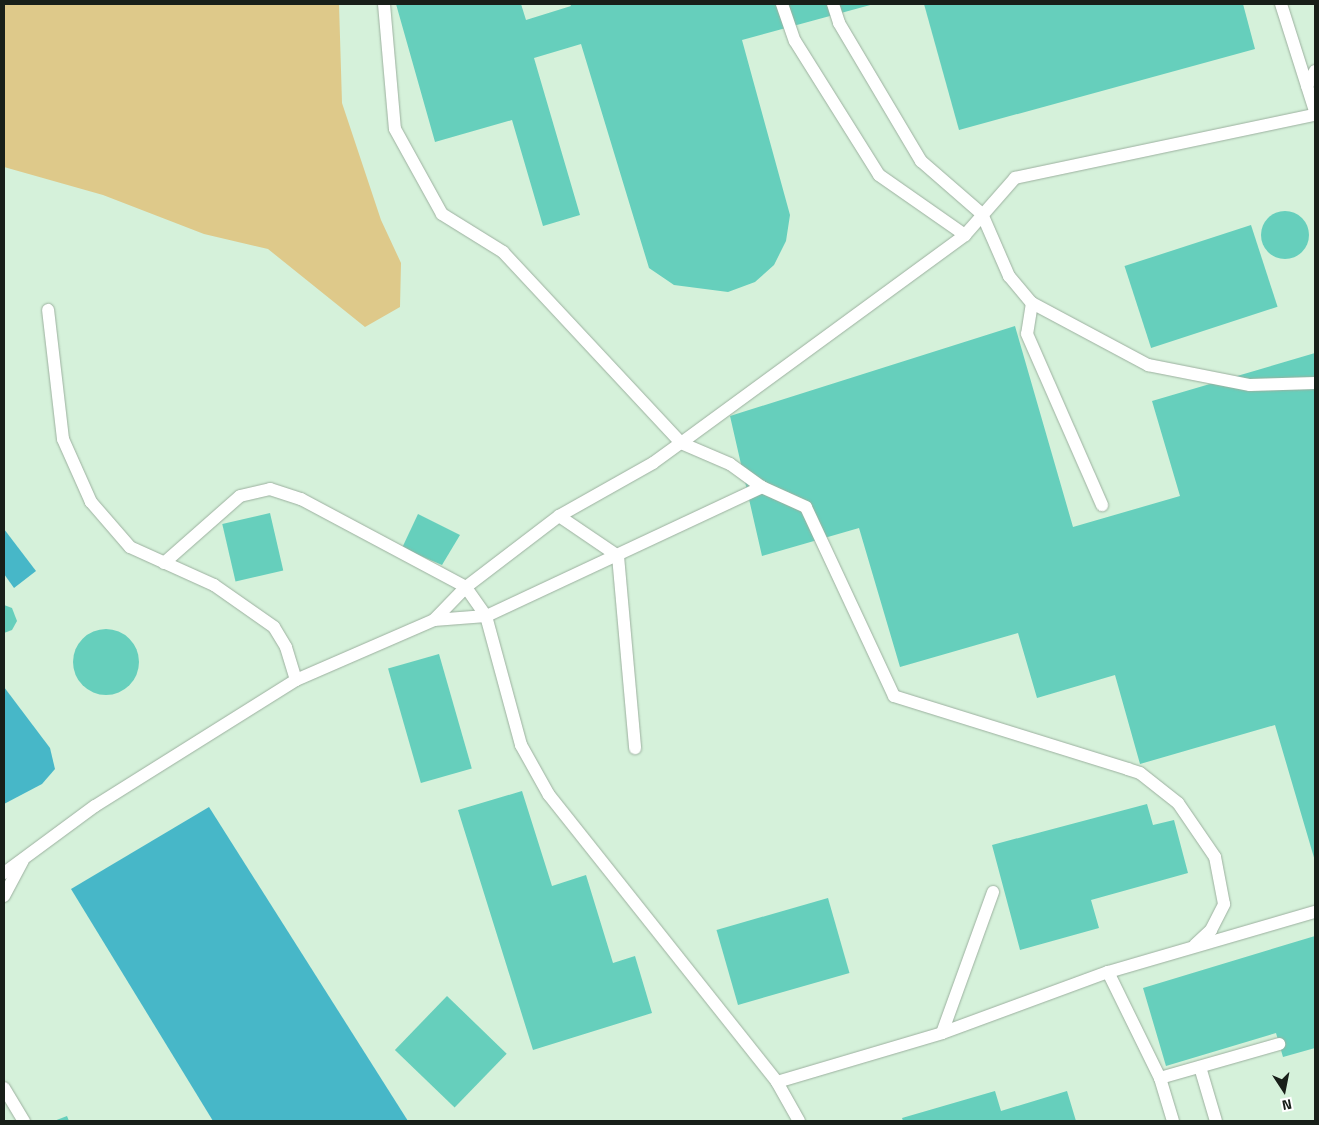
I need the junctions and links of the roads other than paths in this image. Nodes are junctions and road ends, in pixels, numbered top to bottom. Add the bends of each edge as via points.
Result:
1 (384, 4) edge
2 (782, 4) edge
3 (833, 4) edge
4 (1284, 7) edge
5 (1315, 71) edge
6 (1307, 86) junction
7 (1315, 113) edge
8 (982, 214) junction
9 (965, 235) junction
10 (1032, 303) junction
11 (48, 310) dead end
12 (1315, 384) edge
13 (680, 443) junction
14 (762, 487) junction
15 (1102, 505) dead end
16 (559, 516) junction
17 (618, 556) junction
18 (164, 563) junction
19 (466, 587) junction
20 (486, 616) junction
21 (434, 620) junction
22 (296, 680) junction
23 (635, 748) dead end
24 (25, 857) junction
25 (4, 873) edge
26 (994, 892) dead end
27 (4, 896) edge
28 (1315, 912) edge
29 (1194, 946) junction
30 (1108, 972) junction
31 (942, 1033) junction
32 (1279, 1044) dead end
33 (1200, 1067) junction
34 (1160, 1078) junction
35 (777, 1082) junction
36 (4, 1088) edge
37 (796, 1120) edge
38 (24, 1121) edge
39 (1173, 1121) edge
40 (1216, 1121) edge

1 - 13 lane via 395,129 442,214 503,252
2 - 9 lane via 794,41 879,175
3 - 8 lane via 839,23 921,161
4 - 6 lane
5 - 6 lane
6 - 7 lane
7 - 8 lane via 1015,178
8 - 9 lane
8 - 10 lane via 1008,276
9 - 13 lane
10 - 12 lane via 1148,365 1250,385
10 - 15 lane via 1027,334
11 - 18 lane via 63,439 91,502 130,547
13 - 14 lane via 730,464
13 - 16 lane via 653,463
14 - 17 lane
14 - 29 lane via 806,506 894,696 1140,773 1178,803 1214,857 1224,904 1211,930
16 - 17 lane
16 - 19 lane
17 - 20 lane
17 - 23 lane
18 - 19 lane via 240,496 270,489 301,499
18 - 22 lane via 214,585 274,627 286,647
19 - 20 lane
19 - 21 lane
20 - 21 lane
20 - 35 lane via 521,745 549,795
21 - 22 lane
22 - 24 lane via 95,806
24 - 25 lane
24 - 27 lane
26 - 31 lane
28 - 29 lane
29 - 30 lane
30 - 31 lane
30 - 34 lane
31 - 35 lane
32 - 33 lane
33 - 34 lane
33 - 40 lane
34 - 39 lane
35 - 37 lane
36 - 38 lane

